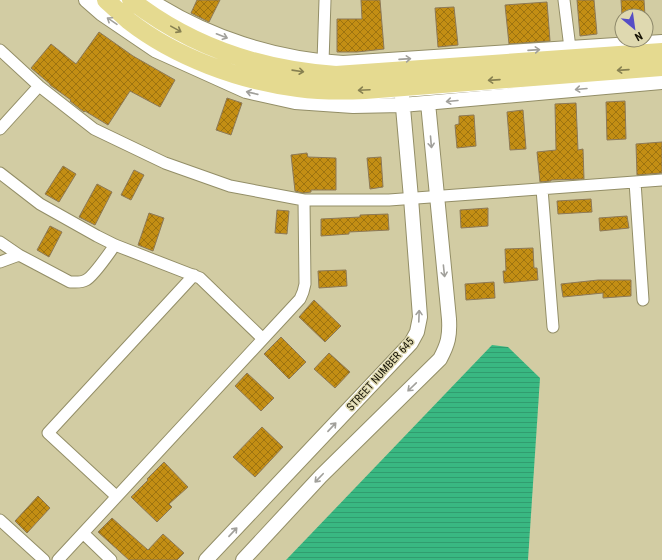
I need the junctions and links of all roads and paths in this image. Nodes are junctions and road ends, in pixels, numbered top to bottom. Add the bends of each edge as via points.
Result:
1 (86, 0) edge
2 (106, 0) edge
3 (131, 0) edge
4 (150, 0) edge
5 (325, 0) edge
6 (564, 0) edge
7 (662, 42) edge
8 (570, 48) junction
9 (0, 50) edge
10 (662, 52) edge
11 (323, 62) junction
12 (662, 67) edge
13 (662, 82) edge
14 (39, 86) junction
15 (401, 87) junction
16 (428, 103) junction
17 (402, 105) junction
18 (0, 129) edge
19 (0, 173) edge
20 (662, 180) edge
21 (635, 182) junction
22 (542, 189) junction
23 (425, 197) junction
24 (304, 200) junction
25 (0, 242) edge
26 (115, 245) junction
27 (18, 255) junction
28 (0, 262) edge
29 (194, 275) junction
30 (643, 300) dead end
31 (553, 327) dead end
32 (262, 338) junction
33 (116, 496) junction
34 (0, 520) edge
35 (83, 533) junction
36 (44, 560) edge
37 (58, 560) edge
38 (111, 560) edge
39 (206, 560) edge
40 (243, 560) edge

17 -> 1 street via 353,106 295,102 246,91 155,50
15 -> 2 main road via 320,90 276,84 234,74 194,59 158,41 128,20
3 -> 10 main road via 162,21 215,49 268,66 315,74 336,75
4 -> 11 street via 173,14 221,36 269,52
5 - 11 street
6 - 8 street
7 - 8 street
11 -> 8 street via 343,63
9 - 14 street
12 -> 15 main road
13 -> 16 street
14 - 18 street
14 - 24 street via 94,129 165,163 230,186
15 - 17 street, STREET NUMBER 645
16 - 17 street
16 -> 23 street, STREET NUMBER 645
17 - 23 street, STREET NUMBER 645
19 - 26 street via 40,204
20 - 21 street
21 - 22 street
21 - 30 street
22 - 23 street
22 - 31 street
23 - 24 street via 388,200
39 -> 23 street, STREET NUMBER 645 via 411,343 417,332 420,317
23 -> 40 street, STREET NUMBER 645 via 449,319 448,346 440,360 321,476
24 - 32 street via 303,292 300,299
25 - 27 street
26 - 27 street via 92,275 78,283 70,282
26 - 29 street
27 - 28 street
29 - 32 street
29 - 33 street via 48,433
32 - 33 street
33 - 35 street
34 - 36 street
35 - 37 street
35 - 38 street

